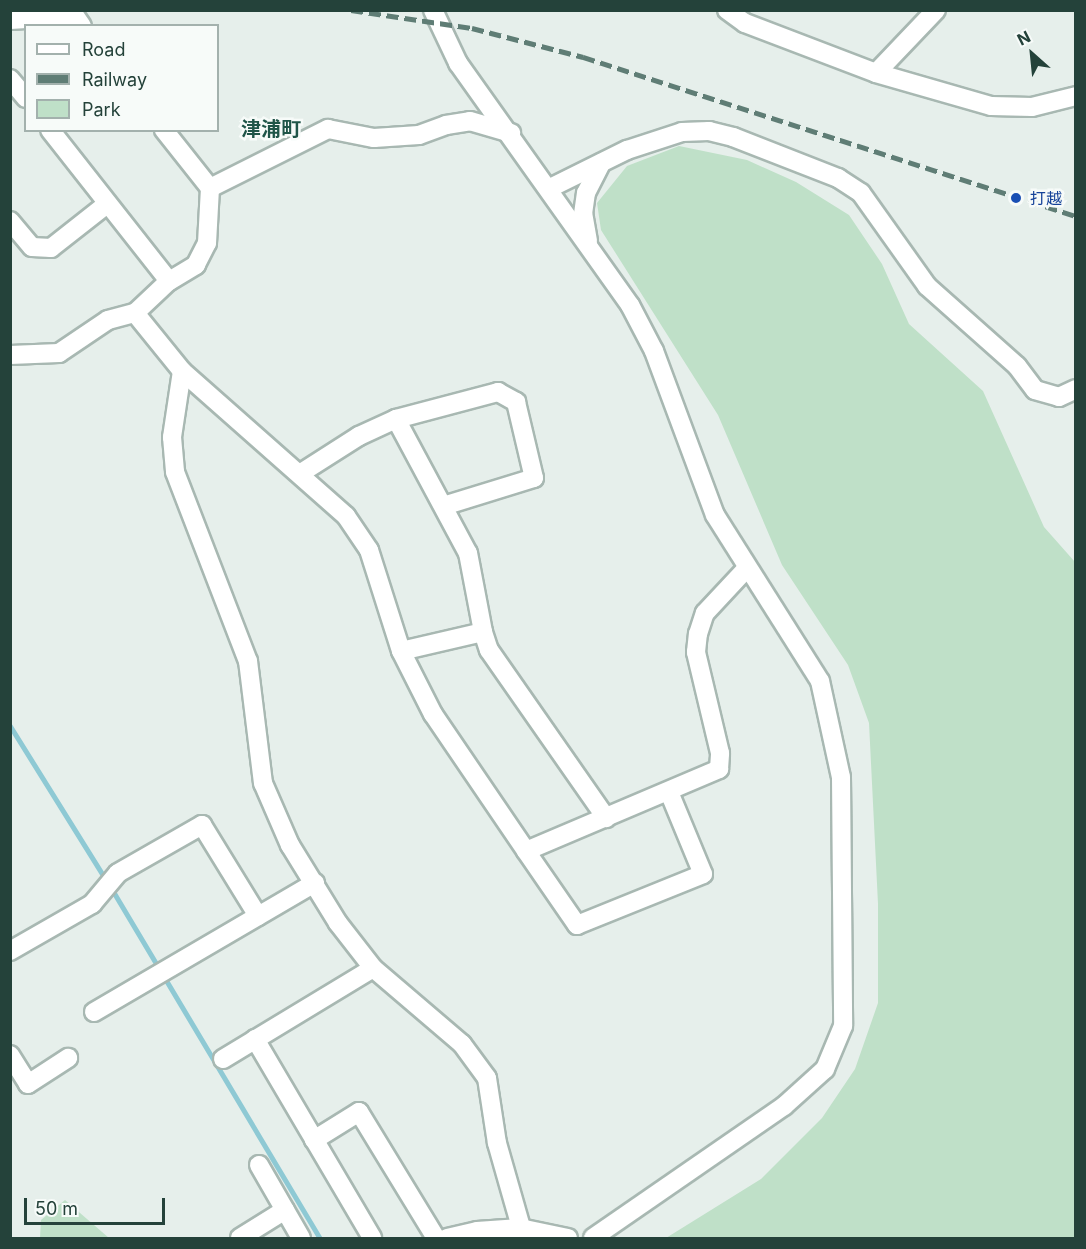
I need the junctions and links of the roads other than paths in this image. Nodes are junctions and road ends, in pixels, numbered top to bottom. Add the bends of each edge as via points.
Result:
1 (433, 10) edge
2 (727, 10) edge
3 (936, 10) edge
4 (10, 20) edge
5 (81, 24) edge
6 (876, 73) junction
7 (10, 79) edge
8 (24, 96) edge
9 (1076, 96) edge
10 (52, 132) edge
11 (166, 132) edge
12 (511, 133) junction
13 (601, 163) junction
14 (210, 188) junction
15 (549, 188) junction
16 (107, 204) junction
17 (10, 221) edge
18 (589, 244) junction
19 (169, 280) junction
20 (135, 313) junction
21 (10, 355) edge
22 (182, 371) junction
23 (1076, 389) edge
24 (396, 419) junction
25 (301, 473) junction
26 (446, 505) junction
27 (746, 569) junction
28 (483, 632) junction
29 (400, 651) junction
30 (669, 792) junction
31 (606, 818) junction
32 (526, 851) junction
33 (315, 883) junction
34 (258, 916) junction
35 (10, 951) edge
36 (373, 968) junction
37 (93, 1012) dead end
38 (255, 1040) junction
39 (10, 1055) edge
40 (68, 1058) dead end
41 (223, 1059) dead end
42 (314, 1140) junction
43 (259, 1165) dead end
44 (285, 1210) junction
45 (522, 1233) edge
46 (240, 1239) edge
47 (301, 1239) edge
48 (372, 1239) edge
49 (436, 1239) edge
50 (447, 1239) edge
51 (568, 1239) edge
52 (593, 1239) edge

1 - 12 street via 458,63
2 - 6 street via 745,23
3 - 6 street
4 - 5 street via 75,16
6 - 9 street via 991,106 1032,107
7 - 8 street
10 - 16 street
11 - 14 street
12 - 14 street via 470,122 446,125 419,135 374,138 328,129
12 - 15 street
13 - 15 street
13 - 18 street via 586,192 583,214
13 - 23 street via 682,132 709,130 838,178 861,193 927,286 1017,366 1035,390 1059,397
14 - 19 street via 207,243 196,266
15 - 18 street
16 - 17 street via 51,248 32,247
16 - 19 street
18 - 27 street via 630,305 654,351 710,503
19 - 20 street
20 - 21 street via 108,320 58,353
20 - 22 street
22 - 25 street
22 - 33 street via 172,437 175,472 248,661 263,783 290,845
24 - 25 street via 358,436
24 - 26 street
24 - 26 street via 498,392 516,402 534,478
25 - 29 street via 346,516 369,550
26 - 28 street via 468,553
27 - 30 street via 705,613 697,643 720,753 719,769
27 - 52 street via 806,654 827,702 841,777 843,1026 825,1069 784,1106
28 - 29 street
28 - 31 street via 489,650
29 - 32 street via 433,714
30 - 31 street
30 - 32 street via 703,874 577,925
31 - 32 street
33 - 34 street
33 - 36 street via 338,923
34 - 35 street via 202,825 118,873 92,904
34 - 37 street
36 - 38 street
36 - 45 street via 462,1044 487,1078 497,1143
38 - 41 street
38 - 42 street
39 - 40 street via 28,1084
42 - 48 street
42 - 49 street via 358,1112
43 - 44 street
44 - 46 street
44 - 47 street
45 - 50 street via 477,1231
45 - 51 street

